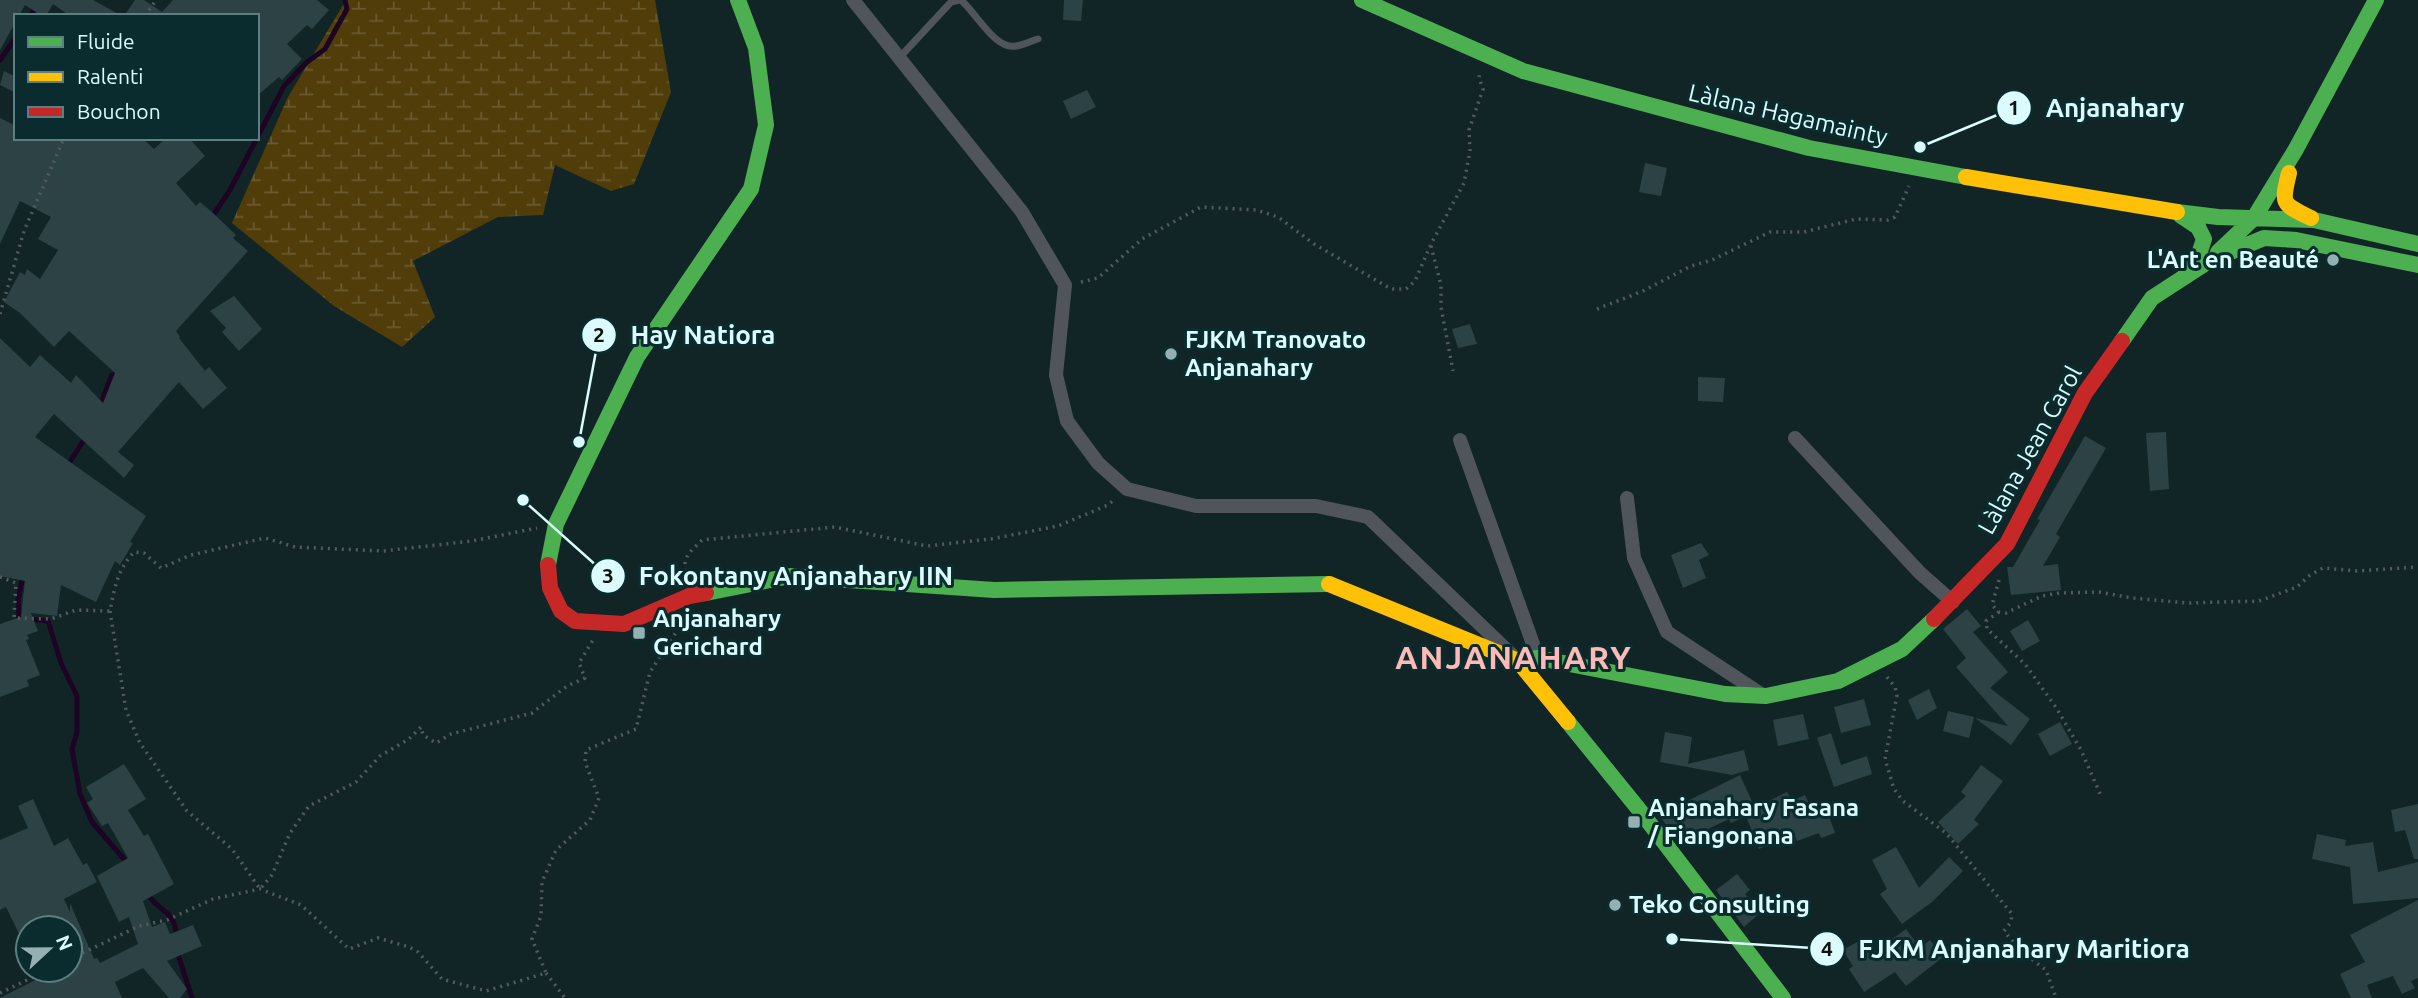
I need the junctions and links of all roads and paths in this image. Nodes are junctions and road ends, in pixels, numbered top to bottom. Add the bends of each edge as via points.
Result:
1 (738, 0) edge
2 (853, 0) edge
3 (960, 0) edge
4 (1363, 0) edge
5 (2376, 0) edge
6 (1038, 39) dead end
7 (1484, 55) junction
8 (900, 57) junction
9 (63, 140) edge
10 (2296, 149) junction
11 (1918, 169) junction
12 (2172, 211) junction
13 (2218, 217) junction
14 (2255, 218) junction
15 (2274, 219) junction
16 (2314, 220) junction
17 (2296, 240) junction
18 (1431, 244) junction
19 (2418, 244) edge
20 (2209, 261) junction
21 (2418, 265) edge
22 (2184, 276) junction
23 (1065, 285) junction
24 (1597, 309) dead end
25 (0, 314) edge
26 (1453, 371) dead end
27 (1795, 438) dead end
28 (1460, 440) dead end
29 (1127, 489) junction
30 (1627, 498) dead end
31 (556, 524) junction
32 (2007, 544) junction
33 (2418, 567) edge
34 (0, 578) edge
35 (689, 596) junction
36 (1953, 602) junction
37 (110, 611) junction
38 (1999, 612) junction
39 (609, 624) junction
40 (1538, 658) junction
41 (1883, 658) junction
42 (1518, 661) junction
43 (1766, 696) junction
44 (2101, 796) dead end
45 (260, 889) junction
46 (84, 952) edge
47 (546, 973) junction
48 (19, 984) edge
49 (0, 993) edge
50 (565, 998) edge
51 (1783, 998) edge
52 (2056, 998) edge

1 - 31 main road via 756,48 766,125 751,190 637,358
2 - 8 street
3 - 6 lane via 998,43 1014,47
3 - 8 lane via 943,9
4 - 7 main road, Làlana Hagamainty
5 - 10 main road
7 - 11 main road, Làlana Hagamainty via 1523,71 1809,148
7 - 18 path via 1479,78 1483,89 1469,130 1464,183
8 - 23 street via 1022,212
9 - 25 path via 24,231
10 - 13 main road via 2259,205
10 - 14 main road
10 - 15 main road via 2274,204
10 - 16 main road via 2283,196 2288,207
11 - 12 main road, Làlana Hagamainty
11 - 24 path via 1895,217 1856,219 1804,232 1770,232
12 - 13 main road, Làlana Hagamainty
12 - 22 main road via 2197,223 2203,233 2204,244
13 - 14 main road
14 - 15 main road
14 - 20 main road
15 - 16 main road
15 - 17 main road
16 - 19 main road
17 - 20 main road via 2264,238
17 - 21 main road
18 - 23 path via 1415,281 1406,289 1391,289 1278,217 1257,210 1201,207 1142,240 1098,278
18 - 26 path
20 - 22 main road, Làlana Jean Carol
22 - 32 main road, Làlana Jean Carol via 2152,298 2085,393
23 - 29 street via 1056,375 1067,421 1098,463
27 - 36 street via 1920,573
28 - 40 street
29 - 35 path via 1108,505 1058,526 991,539 927,545 835,527 702,540 687,554 684,566
29 - 42 street via 1196,506 1316,506 1368,517
30 - 43 street via 1634,558 1667,632
31 - 37 path via 472,541 383,551 295,547 265,538 191,555 161,568 144,553 134,552 121,566
31 - 39 main road via 548,559 550,588 561,611 575,621
32 - 36 main road, Làlana Jean Carol
32 - 38 path via 1992,605
33 - 38 path via 2323,568 2297,587 2259,601 2187,603 2099,592 2059,593
34 - 37 path via 16,583 14,618 51,619 76,610
35 - 39 main road via 624,624
35 - 42 main road via 790,576 994,590 1333,584
35 - 47 path via 685,619 650,672 636,729 586,750 585,762 599,798 590,820 556,850 542,882 541,916 532,939
36 - 41 main road, Làlana Jean Carol via 1902,649
37 - 45 path via 125,710 140,743 187,811 232,849
38 - 44 path via 1986,621 1987,629 2025,664 2057,709
39 - 45 path via 579,663 586,678 567,686 532,713 451,734 436,743 421,727 380,756 356,782 309,806
40 - 42 main road, Làlana Jean Carol
40 - 43 main road, Làlana Jean Carol via 1725,694
41 - 43 main road, Làlana Jean Carol via 1838,681
41 - 52 path via 1885,674 1897,695 1885,759 1894,789 1946,833 2004,902 2012,914 2004,931 2046,970
42 - 51 main road
45 - 46 path via 213,899
45 - 47 path via 301,905 349,949 378,938 409,947 452,983 486,991
47 - 50 path
48 - 49 path

